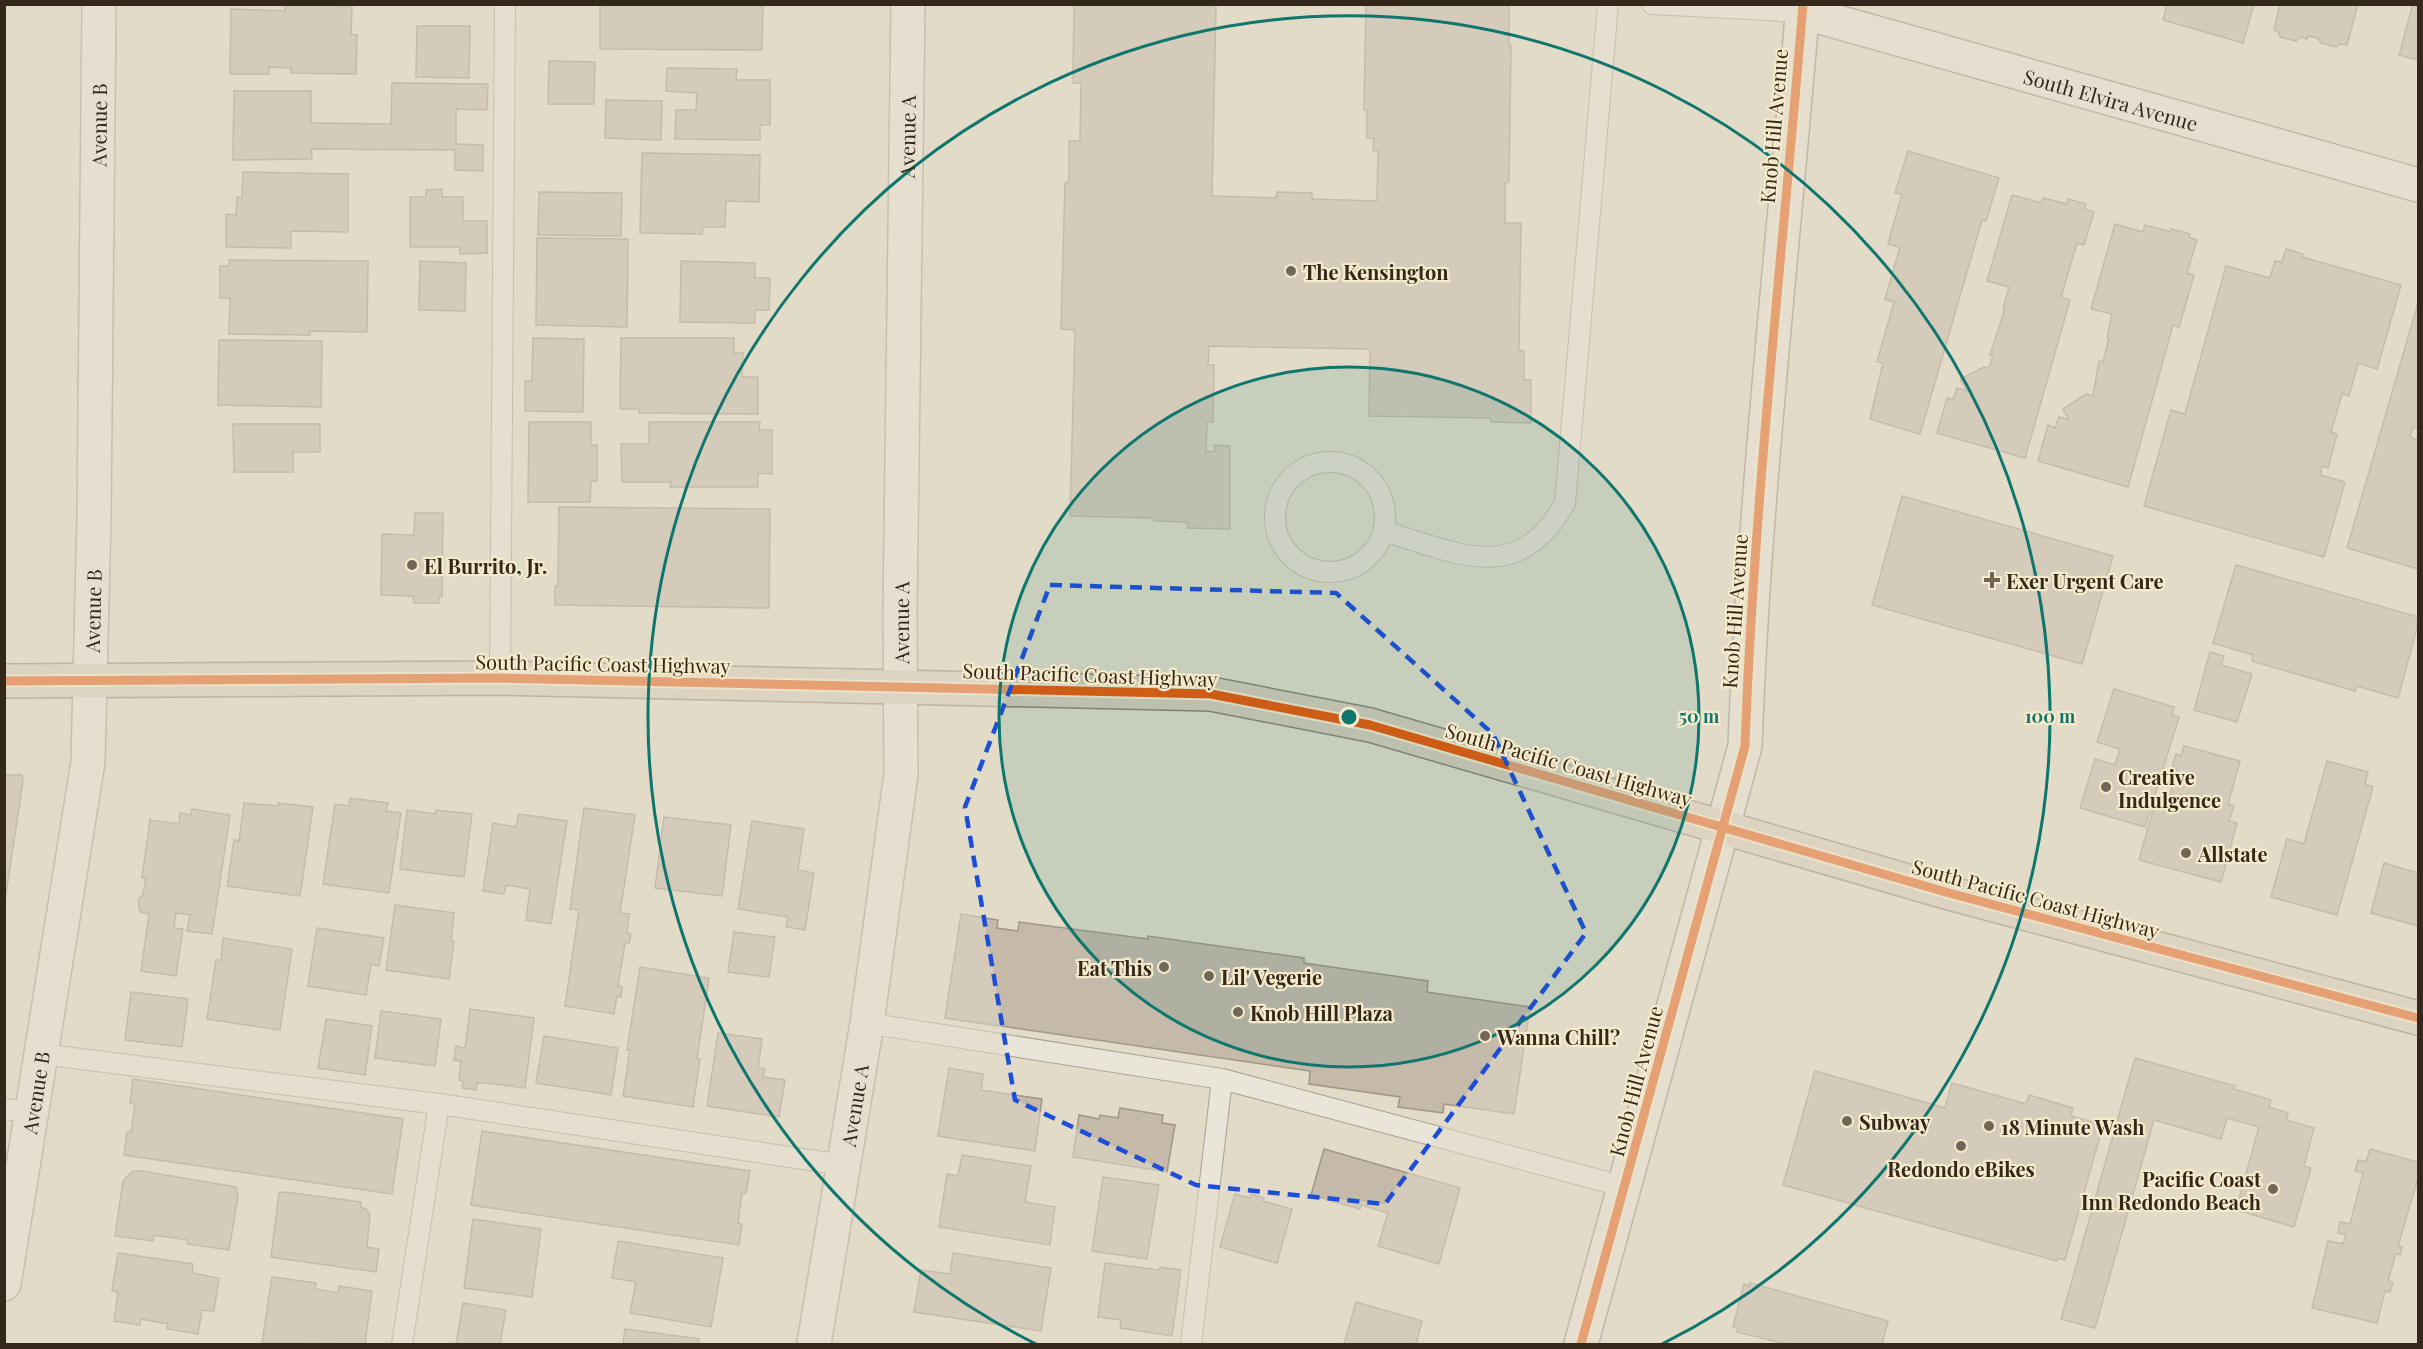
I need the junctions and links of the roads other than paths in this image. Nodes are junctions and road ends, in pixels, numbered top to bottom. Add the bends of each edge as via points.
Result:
1 (99, 4) edge
2 (505, 4) edge
3 (908, 4) edge
4 (1608, 4) edge
5 (1652, 4) edge
6 (1803, 8) edge
7 (2418, 185) edge
8 (1383, 531) junction
9 (500, 678) junction
10 (90, 679) junction
11 (4, 681) edge
12 (900, 686) junction
13 (1724, 829) junction
14 (2418, 1018) edge
15 (867, 1023) junction
16 (41, 1054) junction
17 (1222, 1079) junction
18 (439, 1104) junction
19 (18, 1111) edge
20 (843, 1164) junction
21 (1625, 1187) junction
22 (4, 1284) edge
23 (402, 1344) edge
24 (814, 1344) edge
25 (1191, 1344) edge
26 (1581, 1344) edge

1 - 10 street, Avenue B
2 - 9 lane
3 - 12 street, Avenue A
4 - 8 lane via 1565,503 1553,525 1524,549 1504,557 1481,558
5 - 6 lane
6 - 7 street, South Elvira Avenue
6 - 13 street, Knob Hill Avenue via 1774,306 1748,651 1745,746
8 - 8 lane via 1384,505 1377,489 1366,475 1334,461 1310,466 1287,482 1275,517 1278,535 1287,551 1301,564 1318,570 1354,566 1369,555
9 - 10 highway, South Pacific Coast Highway
9 - 12 highway, South Pacific Coast Highway
10 - 11 highway, South Pacific Coast Highway
10 - 16 street, Avenue B via 88,762
12 - 13 highway, South Pacific Coast Highway via 1211,694 1370,725
12 - 15 street, Avenue A via 901,774
13 - 14 highway, South Pacific Coast Highway via 2030,916
13 - 21 street, Knob Hill Avenue
15 - 17 lane
15 - 20 street, Avenue A
16 - 18 lane
16 - 19 street, Avenue B
17 - 21 lane
17 - 25 lane
18 - 20 lane
18 - 23 lane
19 - 22 street, Avenue B
20 - 24 street, Avenue A
21 - 26 street, Knob Hill Avenue

